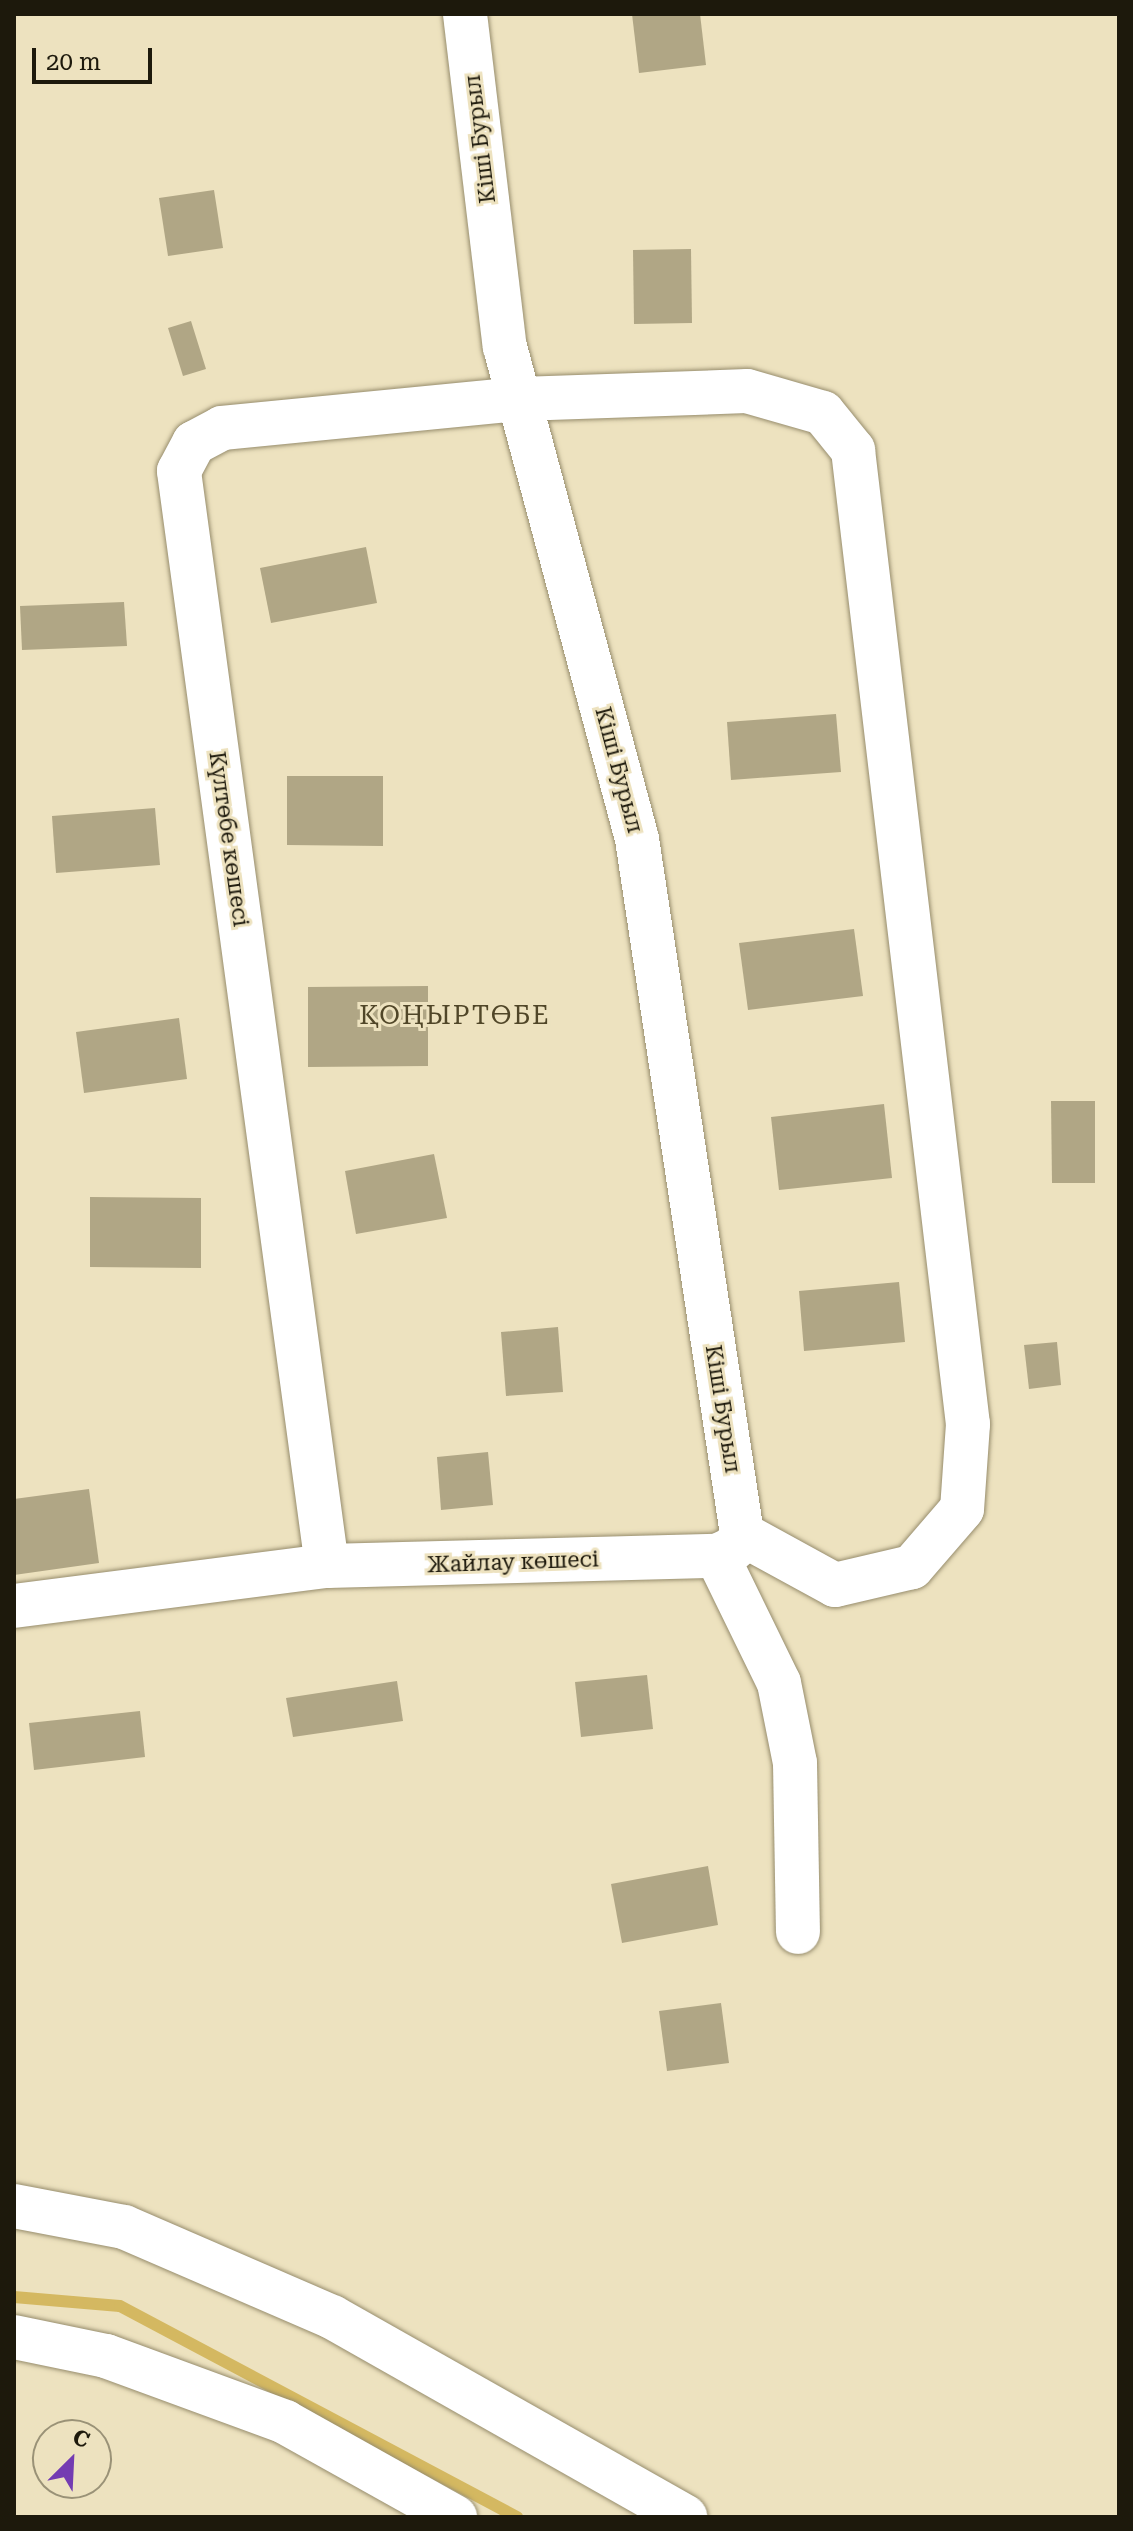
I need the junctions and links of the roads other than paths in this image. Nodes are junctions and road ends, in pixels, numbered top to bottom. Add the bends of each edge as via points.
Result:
1 (465, 14) edge
2 (520, 399) junction
3 (730, 1545) junction
4 (327, 1566) junction
5 (14, 1606) edge
6 (798, 1932) dead end
7 (14, 2206) edge
8 (14, 2337) edge
9 (455, 2517) edge
10 (685, 2517) edge

1 - 2 street, Кіші Бурыл via 505,347
2 - 3 street, Кіші Бурыл via 637,839
2 - 3 street, Күлтөбе көшесі via 747,391 823,413 853,450 968,1424 962,1509 912,1567 835,1585
2 - 4 street, Күлтөбе көшесі via 222,428 194,443 179,471
3 - 4 street, Жайлау көшесі
3 - 6 street, Кіші Бурыл via 779,1683 795,1763
4 - 5 street, Жайлау көшесі
7 - 10 street via 124,2227 332,2317
8 - 9 street via 106,2356 285,2422

